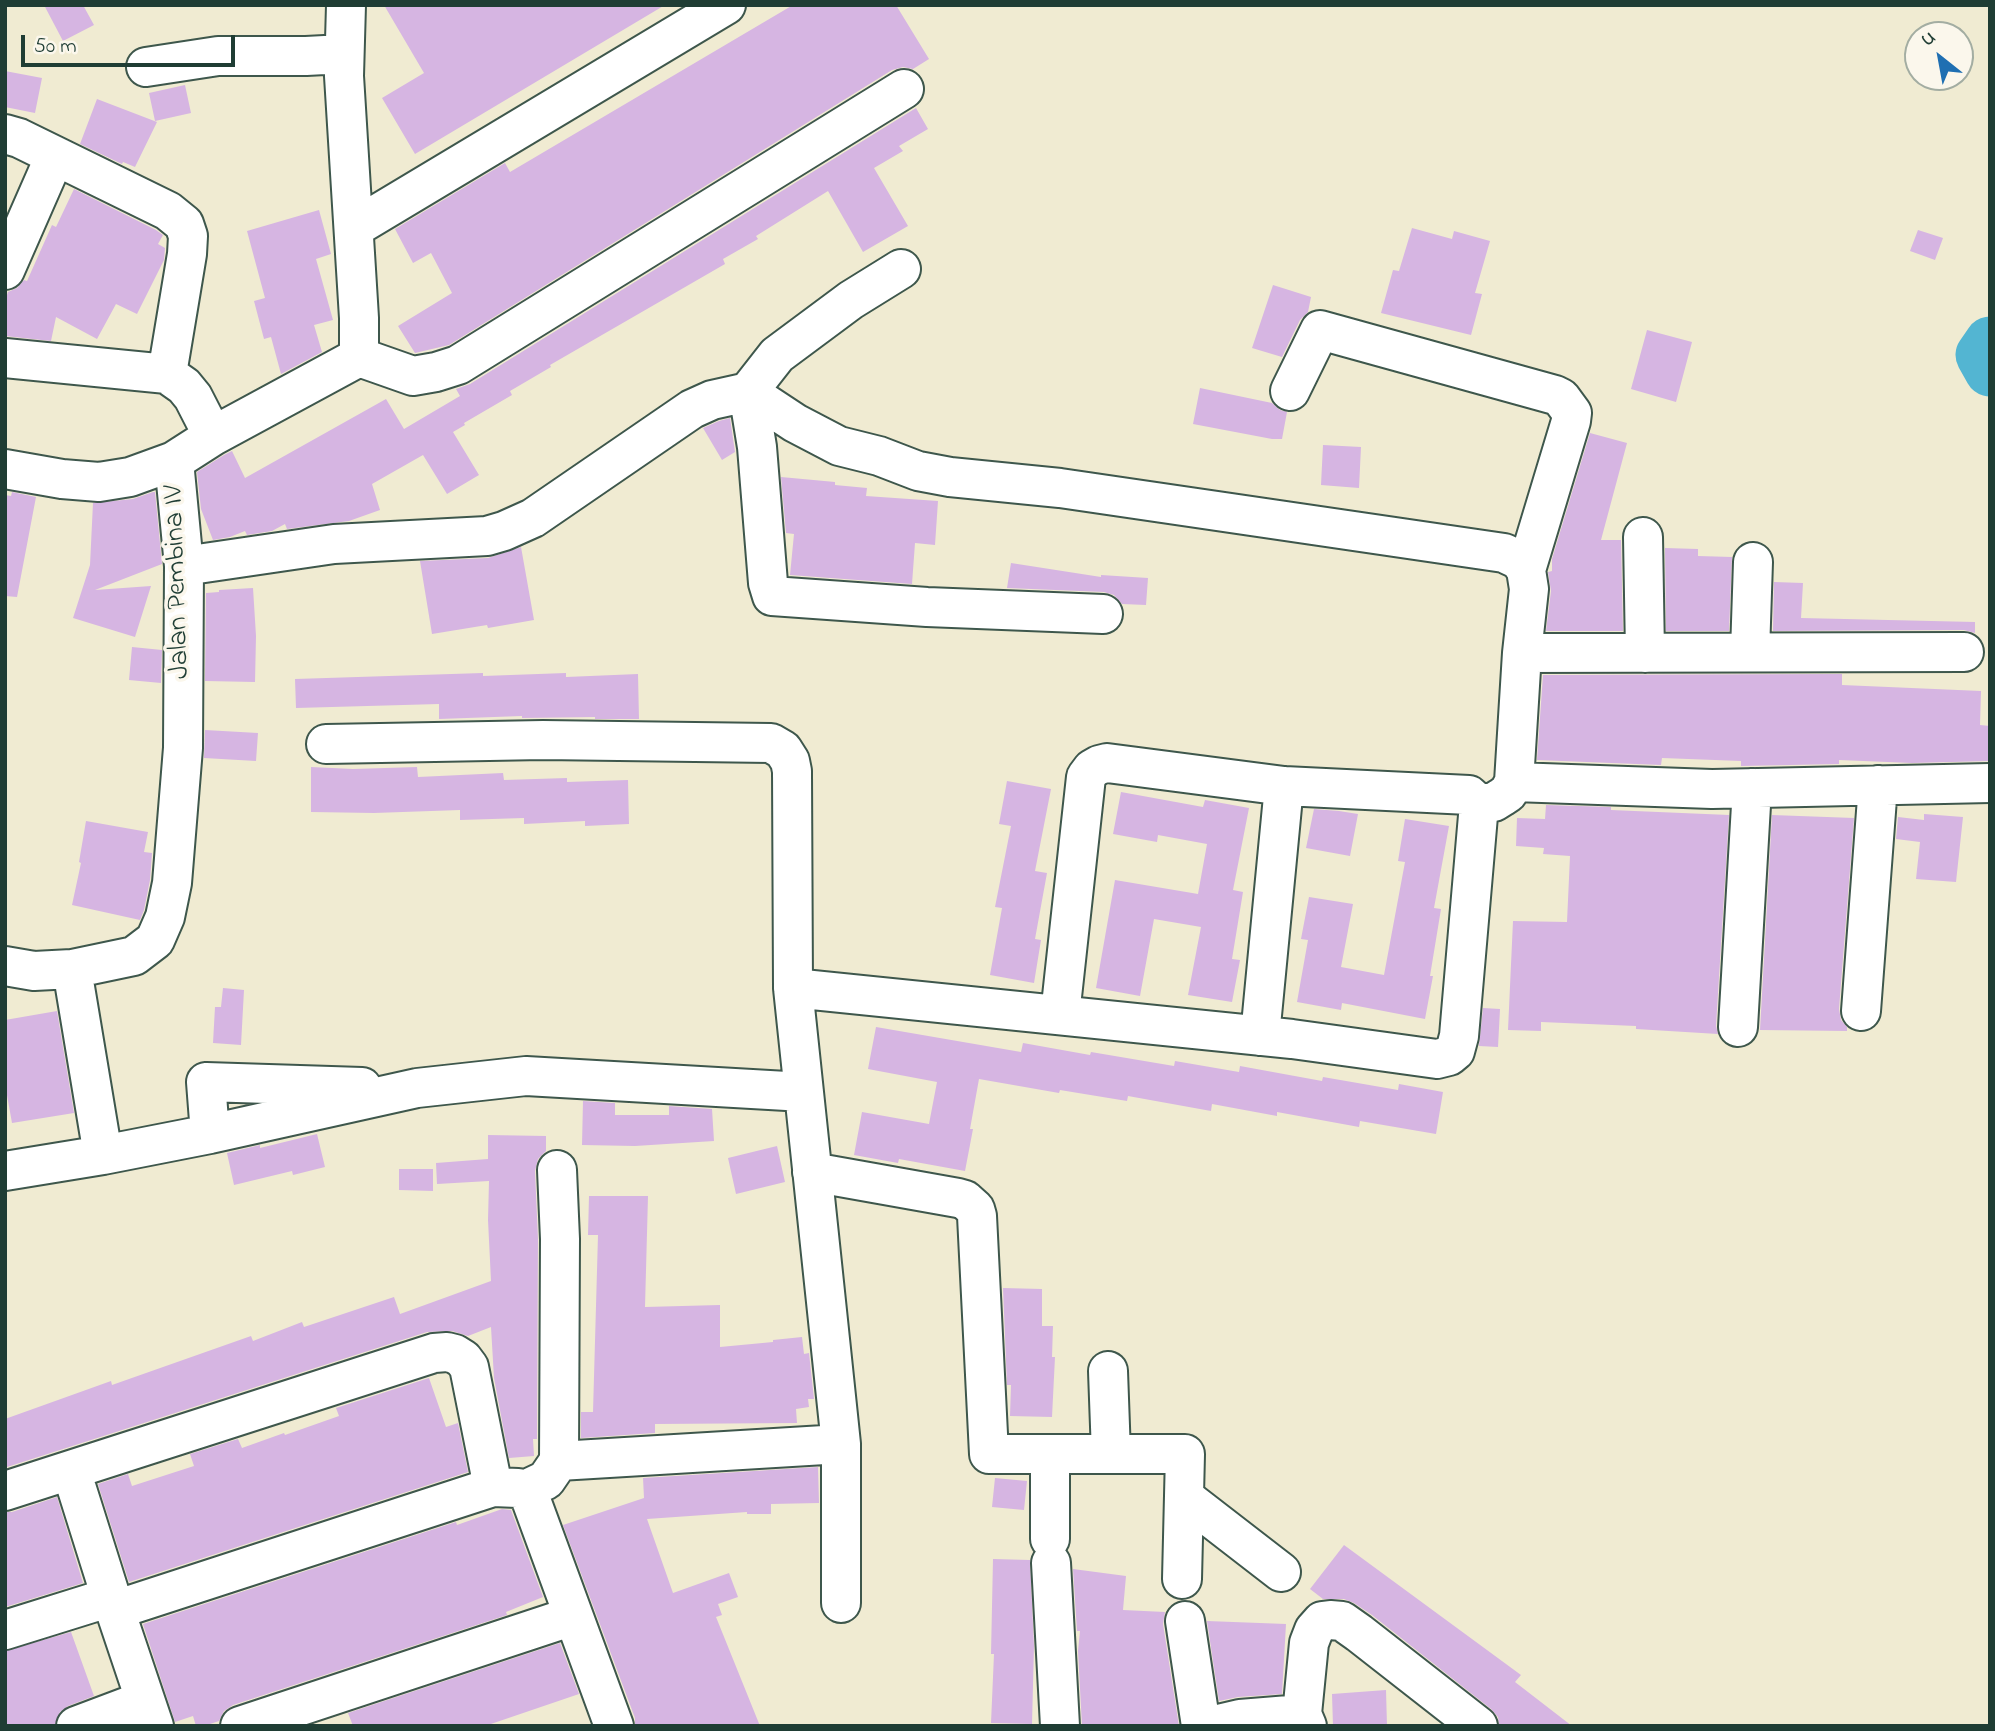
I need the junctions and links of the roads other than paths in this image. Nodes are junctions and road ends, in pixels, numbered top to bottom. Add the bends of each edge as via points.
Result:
1 (726, 5) edge
2 (350, 8) edge
3 (344, 54) junction
4 (146, 67) dead end
5 (904, 89) dead end
6 (5, 134) edge
7 (55, 156) junction
8 (354, 228) junction
9 (901, 269) dead end
10 (5, 270) edge
11 (359, 357) junction
12 (5, 358) edge
13 (167, 374) junction
14 (1290, 391) dead end
15 (748, 392) junction
16 (213, 436) junction
17 (174, 461) junction
18 (5, 469) edge
19 (1643, 537) dead end
20 (1753, 562) dead end
21 (184, 566) junction
22 (1527, 570) junction
23 (1103, 614) dead end
24 (1750, 652) junction
25 (1964, 652) dead end
26 (1522, 653) junction
27 (1645, 653) junction
28 (326, 744) dead end
29 (1514, 782) junction
30 (1990, 783) edge
31 (1878, 785) junction
32 (1284, 786) junction
33 (1752, 788) junction
34 (1479, 804) junction
35 (5, 966) edge
36 (72, 969) junction
37 (793, 988) junction
38 (1861, 1011) dead end
39 (1060, 1015) junction
40 (1738, 1027) dead end
41 (1260, 1036) junction
42 (417, 1088) junction
43 (804, 1092) junction
44 (210, 1134) junction
45 (103, 1155) junction
46 (557, 1170) dead end
47 (5, 1171) edge
48 (812, 1172) junction
49 (1108, 1371) dead end
50 (841, 1444) junction
51 (1050, 1454) junction
52 (1111, 1454) junction
53 (559, 1461) junction
54 (71, 1470) junction
55 (510, 1488) junction
56 (5, 1491) edge
57 (1184, 1497) junction
58 (1281, 1572) dead end
59 (1182, 1579) dead end
60 (113, 1604) junction
61 (841, 1604) dead end
62 (573, 1616) junction
63 (1185, 1621) dead end
64 (5, 1630) edge
65 (150, 1713) edge
66 (1304, 1720) edge
67 (76, 1726) edge
68 (240, 1726) edge
69 (614, 1726) edge
70 (1060, 1726) edge
71 (1201, 1726) edge
72 (1210, 1726) edge
73 (1478, 1726) edge

1 - 8 street
2 - 3 street
3 - 4 street via 218,56
3 - 8 street
5 - 11 street via 458,365 413,376
6 - 7 street
7 - 10 street
7 - 13 street via 168,211 184,224 187,254
8 - 11 street
9 - 15 street via 777,355
11 - 16 street, Jalan Pembina IV
12 - 13 street
13 - 16 street via 193,397
14 - 22 street via 1320,330 1561,398 1572,413 1571,421
15 - 21 street via 692,409 533,518 504,531 487,536 334,544
15 - 22 street via 839,446 918,471 1504,553
15 - 23 street via 772,596
16 - 17 street, Jalan Pembina IV
17 - 18 street via 130,477 99,482
17 - 21 street, Jalan Pembina IV
19 - 27 street
20 - 24 street
21 - 36 street, Jalan Pembina IV via 183,748 165,917 155,940 134,956
22 - 26 street
24 - 25 street
24 - 27 street
26 - 27 street
26 - 29 street
28 - 37 street via 543,740 771,743 783,750 792,771
29 - 33 street
29 - 34 street via 1502,797
30 - 31 street
31 - 33 street
31 - 38 street
32 - 34 street via 1469,795
32 - 39 street via 1107,763 1092,769 1086,777
32 - 41 street
33 - 40 street
34 - 41 street via 1455,1051 1437,1059 1424,1058
35 - 36 street, Jalan Pembina IV via 34,971
36 - 45 street
37 - 39 street
37 - 43 street
39 - 41 street
42 - 43 street via 526,1076
42 - 44 street
42 - 44 street via 206,1082
43 - 48 street
44 - 45 street
45 - 47 street
46 - 53 street
48 - 50 street
48 - 51 street via 958,1198 975,1209 989,1454
49 - 52 street
50 - 53 street
50 - 61 street
51 - 52 street
51 - 70 street
52 - 57 street via 1185,1454
53 - 55 street via 546,1480
54 - 55 street via 447,1352 463,1359 468,1367
54 - 56 street
54 - 60 street
55 - 60 street
55 - 62 street
57 - 58 street
57 - 59 street
60 - 64 street
60 - 65 street
62 - 68 street
62 - 69 street
63 - 71 street
65 - 67 street
66 - 72 street via 1240,1719
66 - 73 street via 1309,1643 1322,1621 1342,1620

